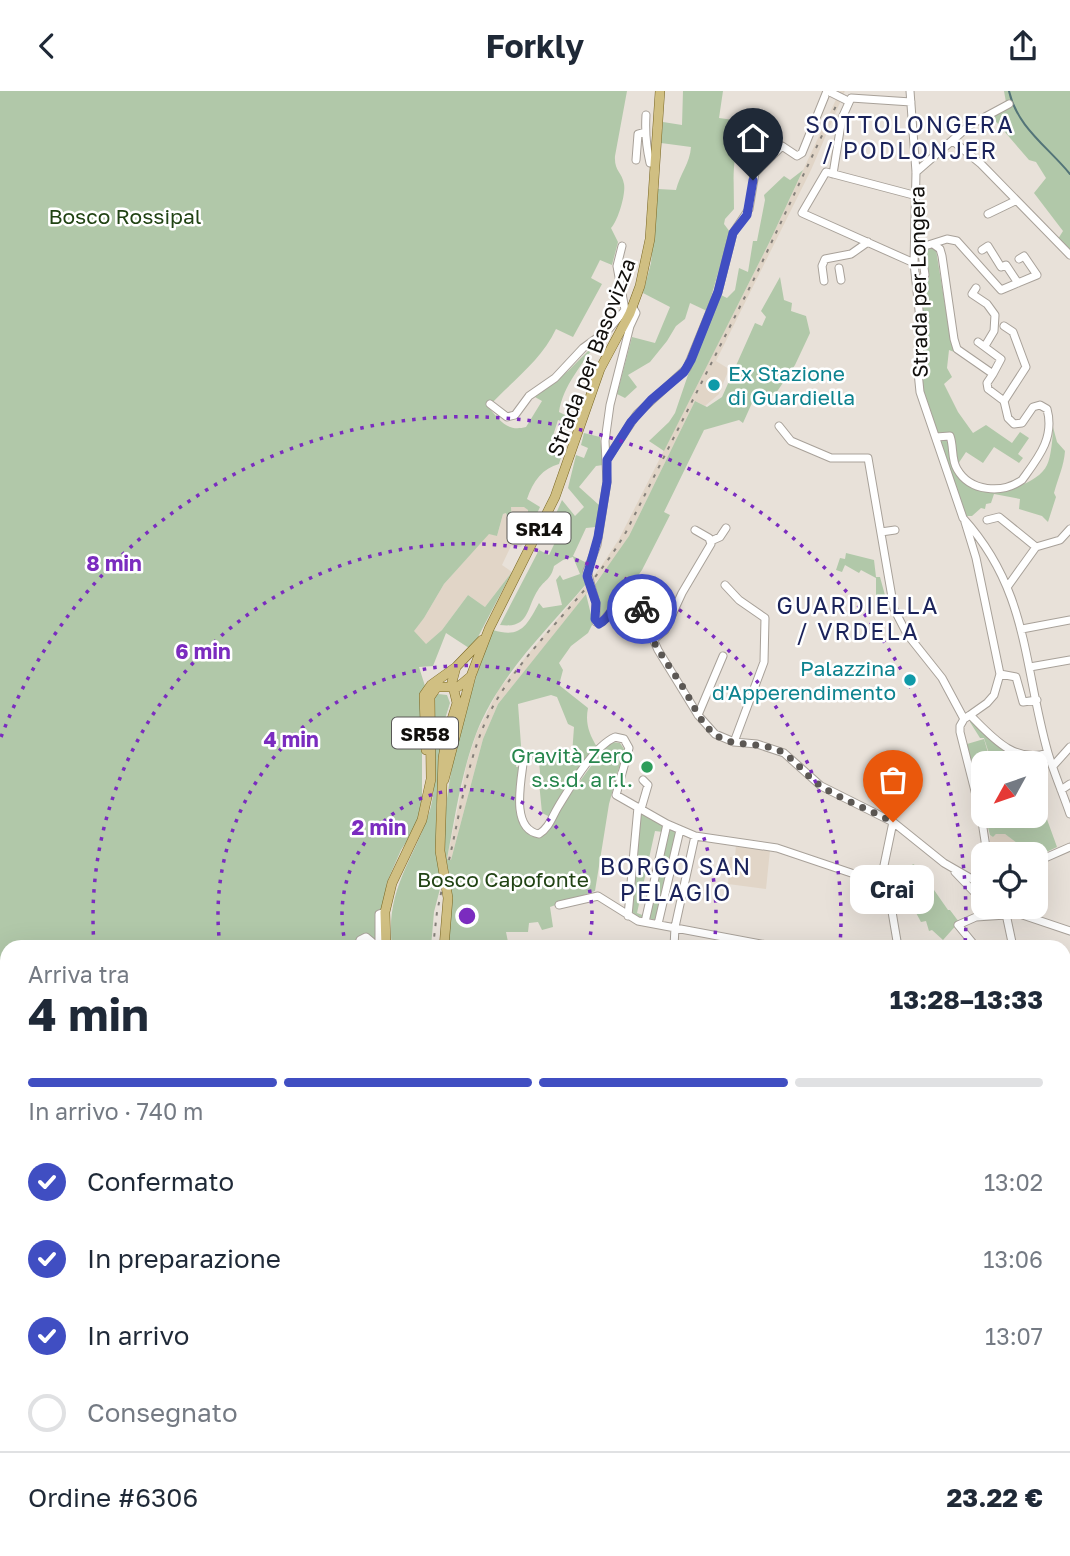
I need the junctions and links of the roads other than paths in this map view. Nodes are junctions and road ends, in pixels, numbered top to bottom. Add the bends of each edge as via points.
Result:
1 (660, 91) edge
2 (828, 91) edge
3 (910, 91) edge
4 (847, 100) junction
5 (911, 102) junction
6 (1009, 104) dead end
7 (646, 115) dead end
8 (744, 131) dead end
9 (645, 132) junction
10 (953, 141) junction
11 (636, 160) dead end
12 (655, 163) junction
13 (758, 169) junction
14 (916, 172) junction
15 (833, 174) junction
16 (917, 196) junction
17 (1015, 201) junction
18 (988, 214) dead end
19 (868, 242) junction
20 (933, 244) junction
21 (622, 246) dead end
22 (982, 250) dead end
23 (1070, 255) edge
24 (1019, 259) dead end
25 (914, 264) junction
26 (839, 268) dead end
27 (841, 280) dead end
28 (824, 281) dead end
29 (916, 283) junction
30 (1018, 283) junction
31 (976, 288) dead end
32 (629, 309) junction
33 (1004, 326) dead end
34 (993, 374) junction
35 (1004, 401) junction
36 (490, 404) dead end
37 (779, 426) dead end
38 (936, 437) junction
39 (607, 460) junction
40 (963, 518) junction
41 (987, 520) dead end
42 (726, 528) dead end
43 (1070, 529) edge
44 (695, 530) dead end
45 (895, 530) dead end
46 (881, 532) junction
47 (1070, 538) edge
48 (1060, 540) junction
49 (711, 541) junction
50 (1036, 547) junction
51 (725, 585) dead end
52 (1008, 586) junction
53 (1070, 620) edge
54 (489, 629) junction
55 (1022, 629) junction
56 (653, 640) junction
57 (723, 656) dead end
58 (1070, 660) edge
59 (456, 667) junction
60 (1030, 667) junction
61 (1000, 674) junction
62 (471, 676) junction
63 (436, 685) junction
64 (454, 687) junction
65 (1037, 700) junction
66 (463, 705) junction
67 (698, 715) junction
68 (967, 717) junction
69 (451, 719) junction
70 (734, 742) junction
71 (1070, 747) edge
72 (1012, 751) edge
73 (1048, 751) edge
74 (1048, 753) edge
75 (1053, 766) junction
76 (523, 772) dead end
77 (444, 780) junction
78 (643, 780) dead end
79 (1070, 784) edge
80 (1061, 790) junction
81 (639, 808) junction
82 (1070, 814) edge
83 (893, 822) junction
84 (667, 824) junction
85 (680, 830) junction
86 (695, 836) junction
87 (985, 842) edge
88 (1070, 847) edge
89 (1048, 857) edge
90 (949, 867) junction
91 (971, 879) edge
92 (883, 880) junction
93 (971, 889) edge
94 (559, 905) dead end
95 (385, 912) junction
96 (628, 916) junction
97 (971, 918) edge
98 (1008, 919) edge
99 (1033, 919) edge
100 (645, 922) junction
101 (658, 924) junction
102 (675, 927) junction
103 (1070, 931) edge
104 (379, 940) edge
105 (386, 940) edge
106 (444, 940) edge
107 (674, 940) edge
108 (734, 940) edge
109 (897, 940) edge
110 (970, 940) edge
111 (1012, 940) edge

1 - 12 main road, Strada per Basovizza / SR14
2 - 4 street, bridge
2 - 13 street via 802,153 797,156 782,146
3 - 5 street, Strada per Longera
4 - 5 street
4 - 15 street
5 - 14 street, Strada per Longera
6 - 10 street via 970,125
7 - 9 street, Strada per Basovizza
8 - 13 street
9 - 11 street, Strada per Basovizza via 638,134
9 - 12 street, Strada per Basovizza via 650,163
10 - 14 street
10 - 17 street
12 - 32 main road, Strada per Basovizza / SR14 via 648,255
13 - 39 street via 747,215 733,233 718,292 691,360 631,422
14 - 16 street, Strada per Longera
15 - 16 street
15 - 19 street via 824,174 802,213
16 - 25 street, Strada per Longera
17 - 18 street
17 - 23 street
19 - 25 street
19 - 28 street via 850,254 825,259
20 - 29 street via 923,249 925,275
20 - 30 street via 947,239 959,242 1001,290
20 - 34 street via 940,249 944,267 955,345
21 - 32 street via 617,266
22 - 30 street via 988,246 998,268 1006,265
24 - 30 street via 1024,256 1037,275
25 - 29 street, Strada per Longera
26 - 27 street
29 - 38 street, Strada per Longera via 920,392
31 - 34 street via 972,294 995,315 993,331 982,344 1001,359
32 - 36 street via 559,374 528,396 515,415 507,417
32 - 39 street via 636,313 610,405
32 - 54 main road, Strada per Basovizza / SR14 via 600,369 555,496
33 - 35 street via 1013,332 1026,363
34 - 35 street via 988,389
35 - 38 street via 1014,424 1021,423 1033,407 1047,409 1047,442 1016,484 994,490 975,484 957,469 950,436
37 - 46 street via 791,441 831,458 868,458
38 - 40 street, Strada per Longera
39 - 56 street via 598,537 587,576 596,603 595,619 599,624 605,620 620,590 633,586
40 - 52 street, Strada per Longera via 988,549
40 - 61 street
41 - 50 street via 999,517
42 - 49 street
43 - 48 street
44 - 49 street
45 - 46 street
46 - 68 street via 897,615
47 - 48 street
48 - 50 street
49 - 56 street via 665,630
50 - 52 street
51 - 70 street via 765,618 764,662
52 - 55 street, Strada per Longera
53 - 55 street
54 - 59 main road, Strada per Basovizza / SR14
54 - 62 main road, Strada per Basovizza / SR14
55 - 60 street, Strada per Longera
56 - 67 street
57 - 67 street
58 - 60 street
59 - 63 main road, Strada per Basovizza
59 - 64 main road
60 - 65 street, Strada per Longera
61 - 65 street via 1016,677 1024,703
61 - 68 street via 994,695
62 - 64 main road, SR58
62 - 66 main road, Strada per Basovizza
63 - 64 main road, SR58
63 - 69 main road via 453,696
63 - 95 main road, SR58 via 430,697 429,789 422,820 391,883
64 - 66 main road
64 - 69 main road via 457,699
65 - 73 street, Strada per Longera
66 - 77 main road, Strada per Basovizza
67 - 70 street via 715,734
68 - 72 street
68 - 87 street via 960,732
69 - 77 main road
70 - 83 street via 778,750 821,786
71 - 75 street
74 - 75 street, Strada per Longera
75 - 80 street, Strada per Longera
76 - 81 street via 519,804 527,827 539,834 597,751 611,738 620,737 629,748 615,795
77 - 106 main road via 440,851 446,876
78 - 81 street via 648,785
79 - 80 street
80 - 82 street, Strada per Longera
81 - 84 street
81 - 96 street
83 - 90 street
83 - 92 street
84 - 85 street
84 - 100 street
85 - 86 street
85 - 101 street
86 - 92 street via 777,848
86 - 102 street
88 - 89 street
90 - 91 street
90 - 93 street
92 - 109 street
94 - 96 street via 598,896
95 - 104 street via 379,914
95 - 105 main road, SR58
96 - 100 street
97 - 110 street via 958,925
98 - 111 street
99 - 103 street
100 - 101 street
101 - 102 street
102 - 107 street
102 - 108 street

